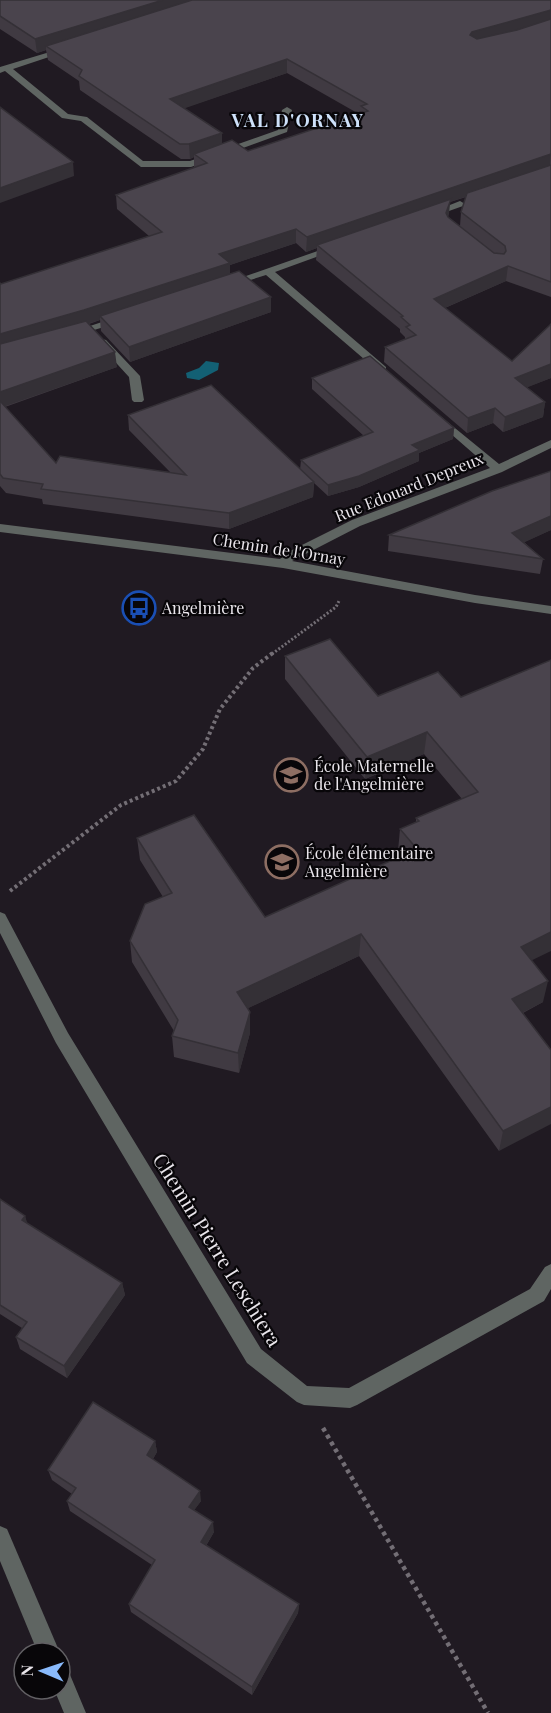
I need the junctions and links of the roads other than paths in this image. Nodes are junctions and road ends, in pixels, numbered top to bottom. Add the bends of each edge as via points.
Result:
1 (78, 46) edge
2 (3, 69) edge
3 (286, 110) road end
4 (472, 200) edge
5 (460, 204) junction
6 (416, 219) edge
7 (454, 220) edge
8 (350, 243) edge
9 (268, 271) junction
10 (213, 289) edge
11 (135, 314) edge
12 (90, 329) junction
13 (68, 335) edge
14 (395, 380) edge
15 (138, 400) dead end
16 (431, 411) edge
17 (551, 444) edge
18 (498, 469) junction
19 (0, 528) edge
20 (283, 564) junction
21 (551, 610) edge
22 (0, 918) edge
23 (551, 1273) edge
24 (0, 1536) edge
25 (45, 1641) edge

1 - 2 street
2 - 3 street via 65,116 84,119 141,164 191,164 282,132
4 - 5 street
5 - 6 street
5 - 7 street
8 - 9 street
9 - 10 street
9 - 14 street
11 - 12 street
12 - 13 street
12 - 15 street via 134,376
16 - 18 street
17 - 18 street, Rue Edouard Depreux
18 - 20 street, Rue Edouard Depreux via 356,523 290,556
19 - 20 street, Chemin de l'Ornay
20 - 21 street, Chemin de l'Ornay
22 - 23 street, Chemin Pierre Leschiera via 62,1038 254,1356 304,1395 350,1398 537,1294
24 - 25 street

